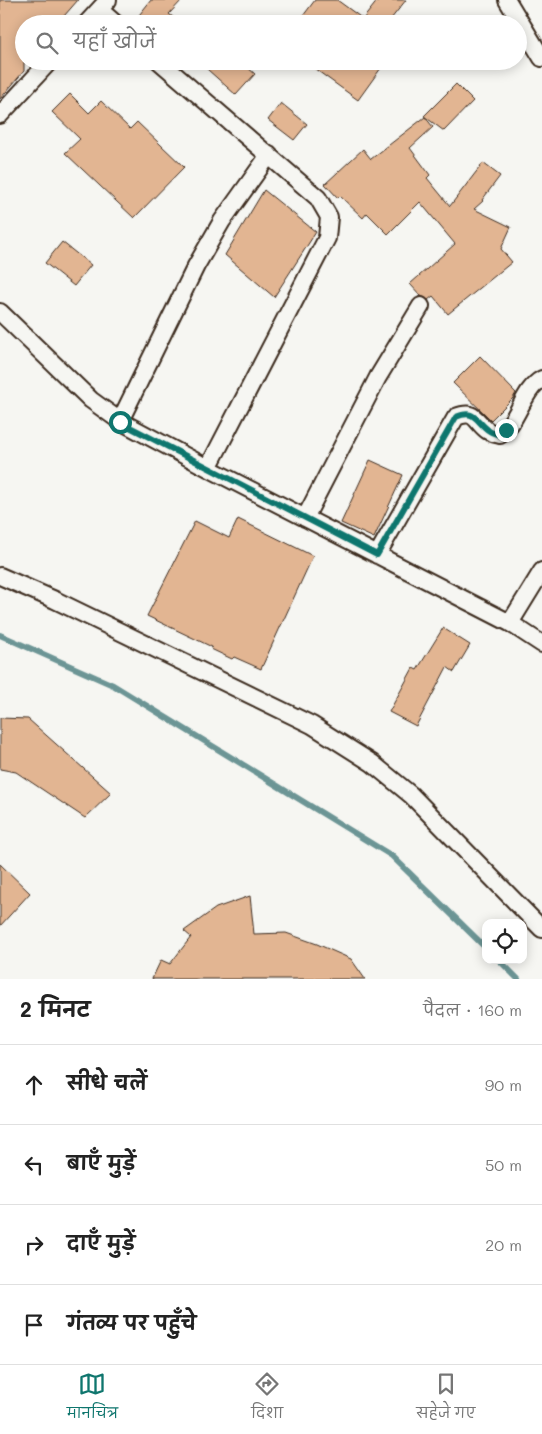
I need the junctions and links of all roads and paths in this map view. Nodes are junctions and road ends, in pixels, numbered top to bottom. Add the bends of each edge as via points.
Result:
1 (507, 0) edge
2 (104, 5) edge
3 (95, 15) edge
4 (516, 15) edge
5 (527, 33) edge
6 (542, 58) edge
7 (42, 70) edge
8 (169, 70) edge
9 (0, 115) edge
10 (268, 155) junction
11 (421, 306) dead end
12 (0, 312) edge
13 (542, 379) edge
14 (120, 422) junction
15 (208, 468) junction
16 (305, 518) junction
17 (377, 555) junction
18 (542, 571) edge
19 (0, 576) edge
20 (510, 623) junction
21 (542, 644) edge
22 (542, 929) edge

1 - 4 street
2 - 3 street
5 - 6 street
7 - 9 street
8 - 10 street
10 - 14 street via 222,221 196,266
10 - 15 street via 318,198 329,218 327,238
11 - 16 street via 378,377
12 - 14 street via 91,400
13 - 17 street via 500,435 489,432 475,417 465,413 456,417
14 - 15 street
15 - 16 street
16 - 17 street
17 - 20 street
18 - 20 street
19 - 22 street via 312,725 372,763 411,796
20 - 21 street

